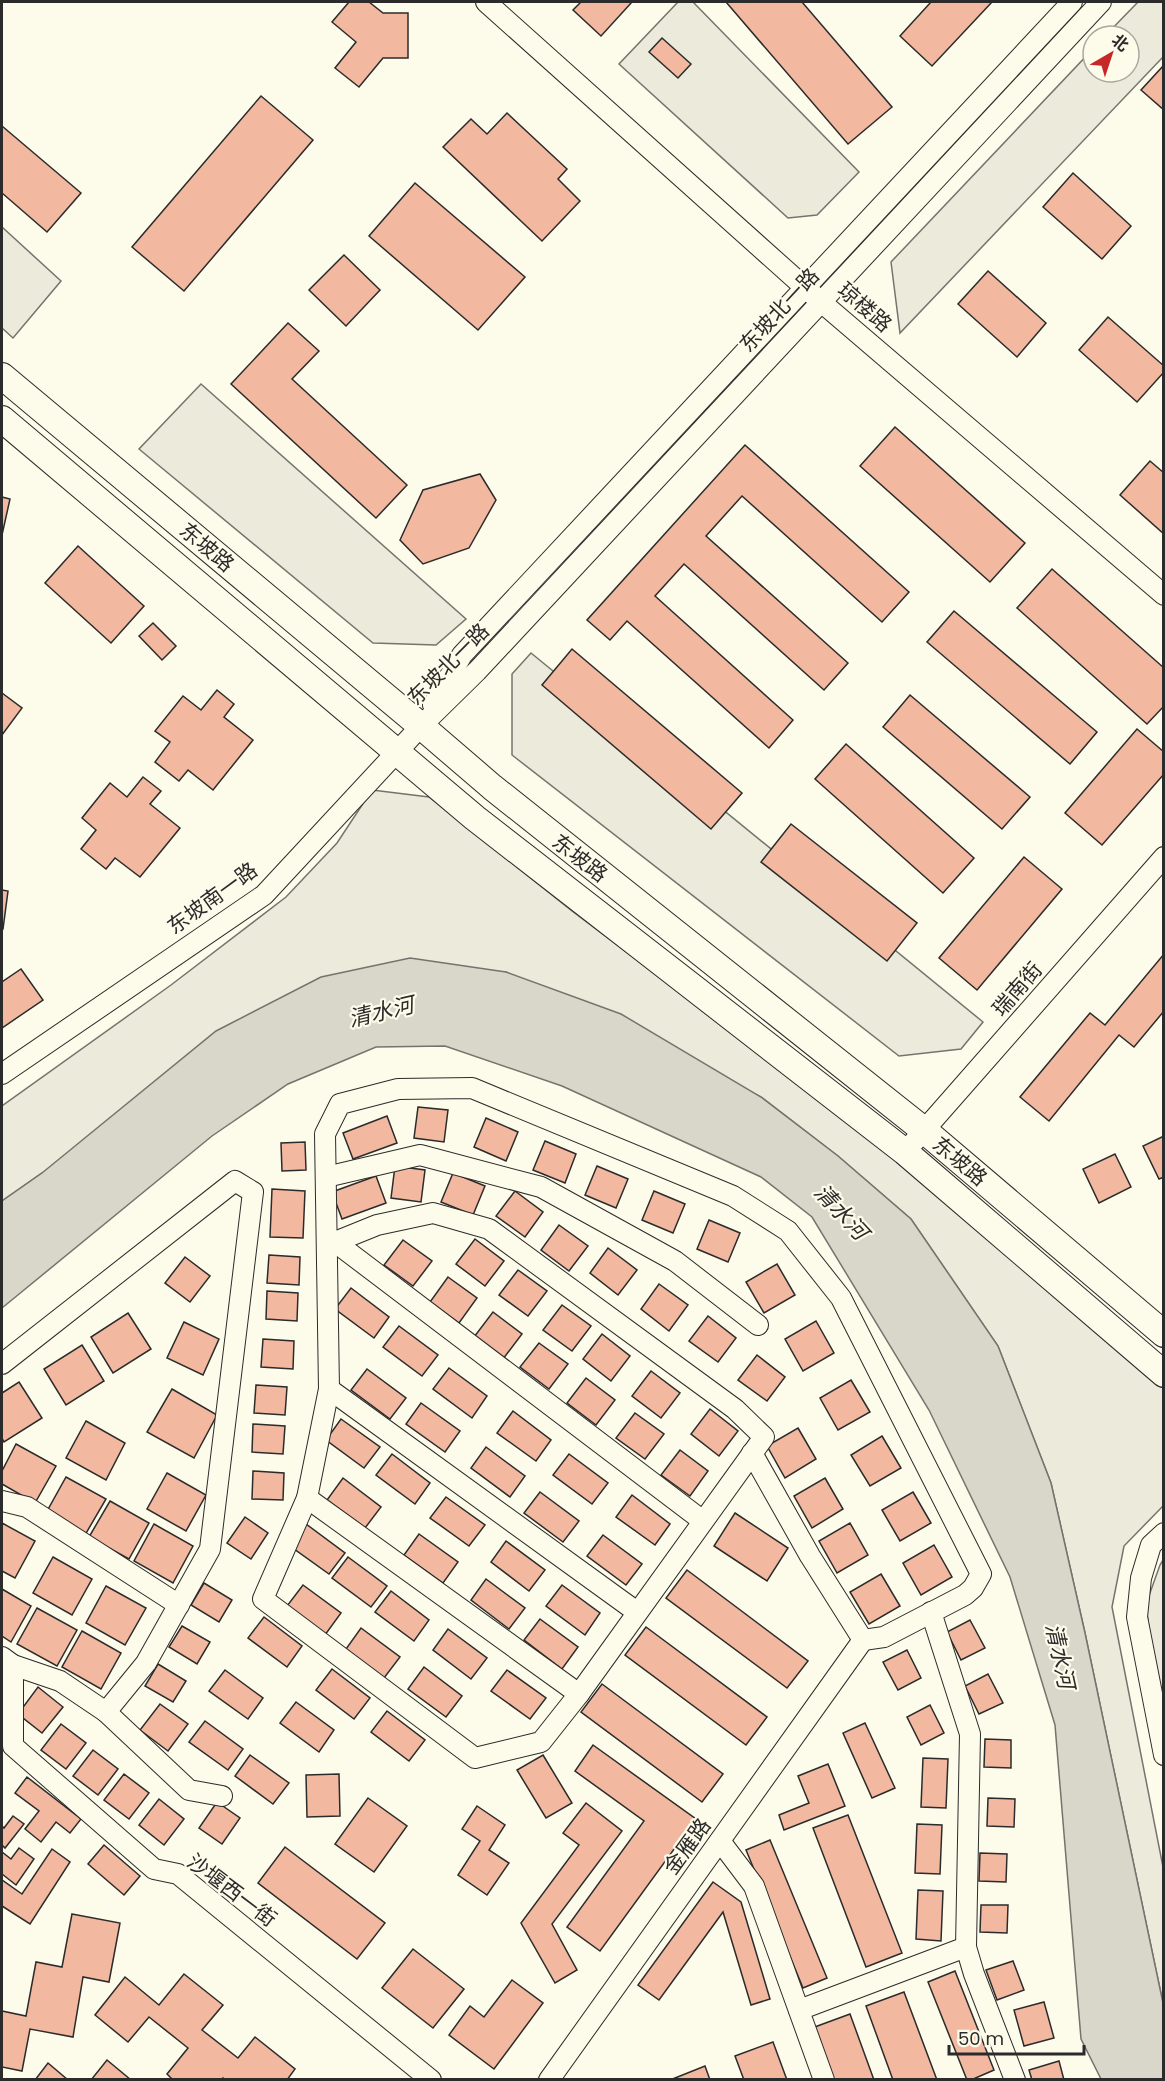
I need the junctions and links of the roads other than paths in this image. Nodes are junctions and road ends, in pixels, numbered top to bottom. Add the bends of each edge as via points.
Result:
1 (486, 2) edge
2 (1072, 2) edge
3 (1101, 2) edge
4 (805, 287) junction
5 (820, 301) junction
6 (2, 376) edge
7 (2, 419) edge
8 (1164, 595) edge
9 (421, 726) junction
10 (398, 752) junction
11 (1164, 856) edge
12 (2, 1074) edge
13 (925, 1131) junction
14 (905, 1152) junction
15 (326, 1177) junction
16 (758, 1325) dead end
17 (1164, 1334) edge
18 (2, 1364) edge
19 (1164, 1374) edge
20 (329, 1389) junction
21 (752, 1453) junction
22 (307, 1498) junction
23 (2, 1501) edge
24 (703, 1521) junction
25 (1164, 1533) edge
26 (178, 1605) junction
27 (638, 1612) junction
28 (931, 1612) junction
29 (863, 1640) junction
30 (7, 1661) edge
31 (579, 1694) junction
32 (106, 1712) junction
33 (7, 1751) edge
34 (1164, 1755) edge
35 (222, 1796) dead end
36 (720, 1841) junction
37 (966, 1947) junction
38 (799, 2010) junction
39 (431, 2079) edge
40 (549, 2079) edge
41 (824, 2079) edge
42 (1015, 2079) edge

1 - 4 street, 琼楼路
2 - 4 street, 东坡北一路
3 - 5 street, 东坡北一路
4 - 5 street, 琼楼路
4 - 9 street, 东坡北一路 via 462,655
5 - 8 street, 琼楼路
5 - 9 street, 东坡北一路 via 477,671
6 - 9 main road, 东坡路
7 - 10 main road, 东坡路
9 - 10 street, 东坡南一路
9 - 13 main road, 东坡路 via 492,788
10 - 12 street, 东坡南一路 via 264,895
10 - 14 main road, 东坡路 via 484,825
11 - 13 street, 瑞南街
13 - 14 street, 瑞南街
13 - 17 main road, 东坡路
14 - 19 main road, 东坡路
15 - 16 street via 420,1155 541,1187 675,1261
15 - 20 street
15 - 28 street via 325,1134 340,1104 398,1089 472,1088 733,1196 788,1231 841,1298 981,1574 964,1595
18 - 26 street via 235,1181 254,1192 210,1549
20 - 22 street
20 - 27 street
21 - 24 street
21 - 24 street via 764,1437 735,1409 489,1229 433,1213 377,1225 335,1242
21 - 29 street
22 - 31 street
22 - 31 street via 263,1599 475,1758 541,1742
23 - 26 street via 27,1507
24 - 27 street
25 - 34 street via 1152,1545 1144,1567 1137,1617
26 - 32 street via 146,1664
27 - 31 street
28 - 29 street via 884,1637
28 - 37 street via 970,1734
29 - 36 street, 金雁路
30 - 32 street via 60,1681
30 - 33 street, 沙堰西一街
32 - 35 street via 189,1790
33 - 39 street, 沙堰西一街 via 154,1869 178,1874
36 - 38 street via 754,1886
36 - 40 street, 金雁路
37 - 38 street
37 - 42 street
38 - 41 street

